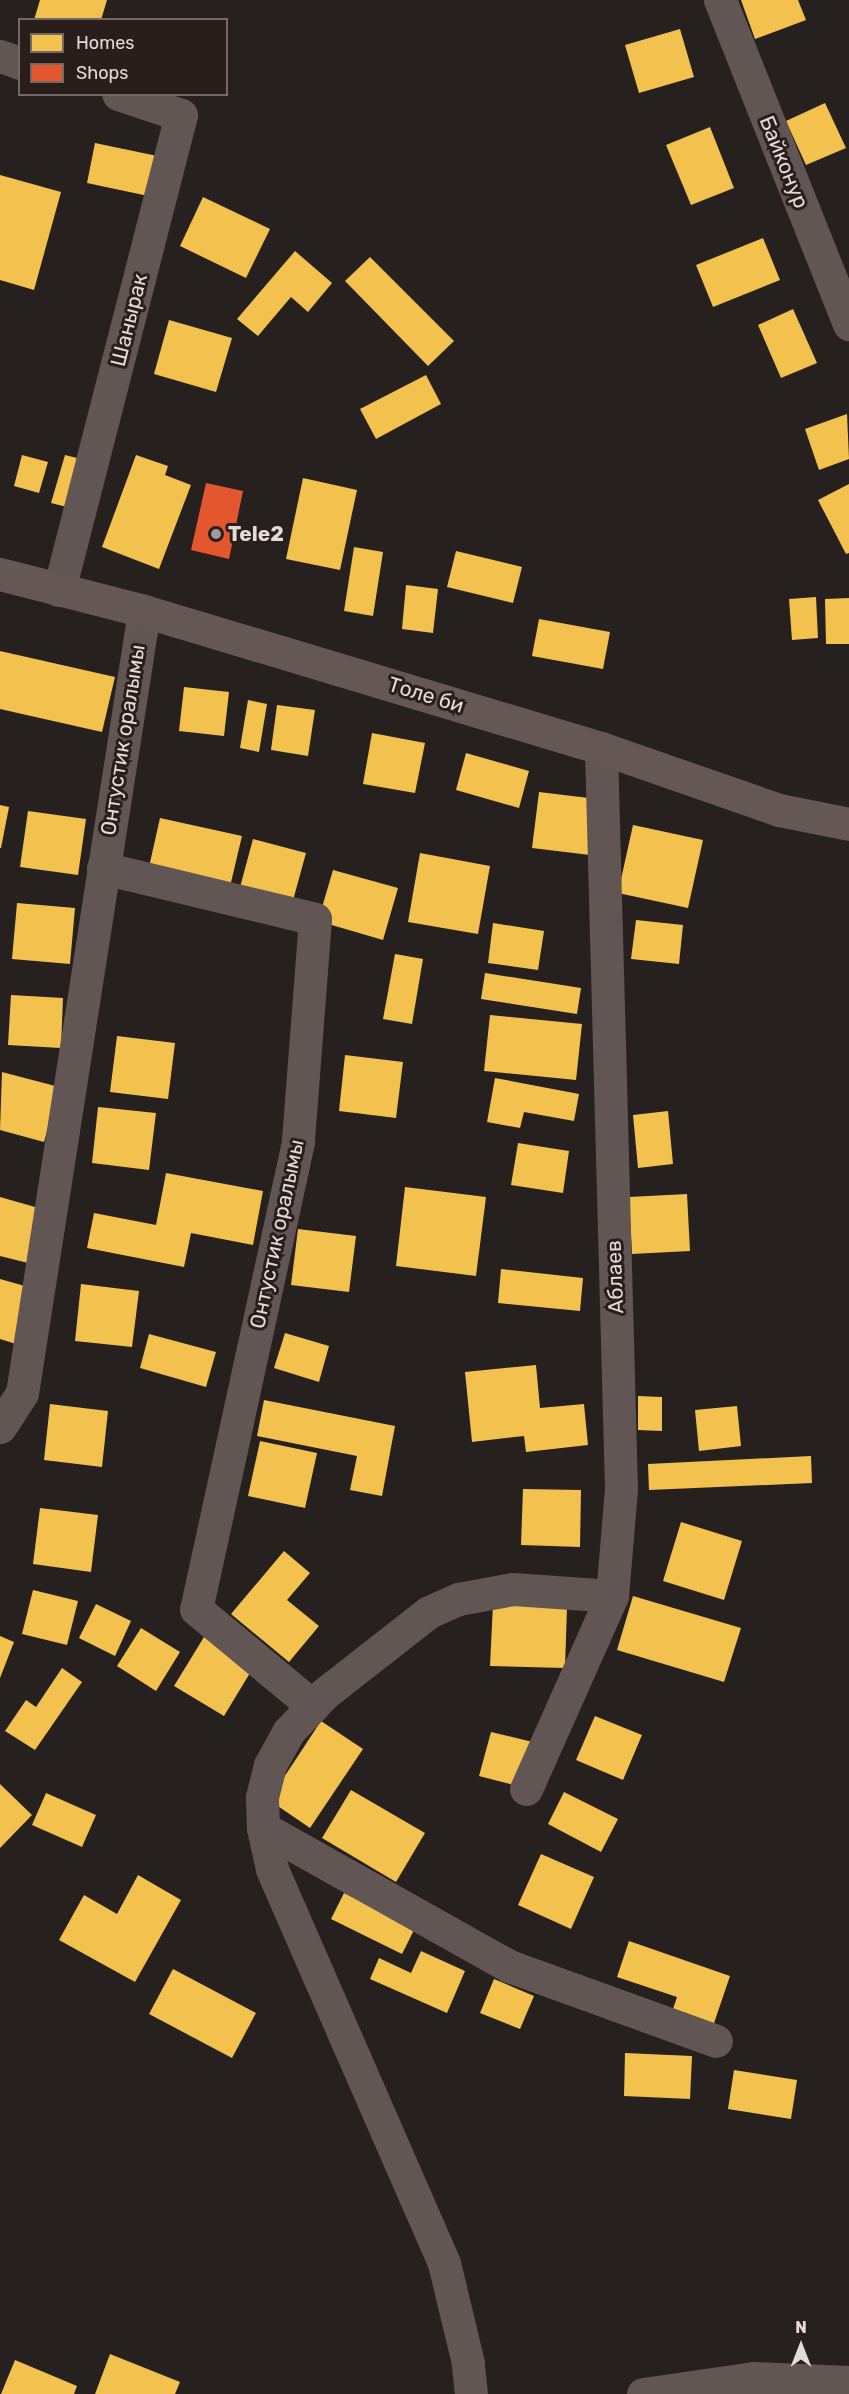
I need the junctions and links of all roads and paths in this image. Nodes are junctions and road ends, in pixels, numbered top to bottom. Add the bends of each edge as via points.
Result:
1 (720, 0) edge
2 (0, 56) edge
3 (18, 62) edge
4 (124, 96) edge
5 (849, 324) edge
6 (0, 574) edge
7 (59, 590) junction
8 (144, 611) junction
9 (601, 748) junction
10 (849, 824) edge
11 (103, 868) junction
12 (0, 1427) edge
13 (612, 1596) junction
14 (313, 1706) junction
15 (526, 1789) dead end
16 (263, 1828) junction
17 (716, 2041) dead end
18 (849, 2382) edge
19 (471, 2394) edge
20 (643, 2394) edge

1 - 5 street, Байконур
2 - 3 street
4 - 7 street, Шанырак via 181,115
6 - 7 main road, Толе би
7 - 8 main road, Толе би
8 - 9 main road, Толе би
8 - 11 street, Онтустик оралымы
9 - 10 main road, Толе би via 779,810
9 - 13 street, Аблаев via 621,1489
11 - 12 street, Онтустик оралымы via 22,1393
11 - 14 street, Онтустик оралымы via 315,919 298,1142 196,1609
13 - 14 street via 513,1589 458,1599 429,1612
13 - 15 street, Аблаев
14 - 16 street via 288,1732 270,1765 262,1797
16 - 17 street via 509,1966
16 - 19 street via 272,1869 444,2263 468,2363
18 - 20 street via 754,2378

